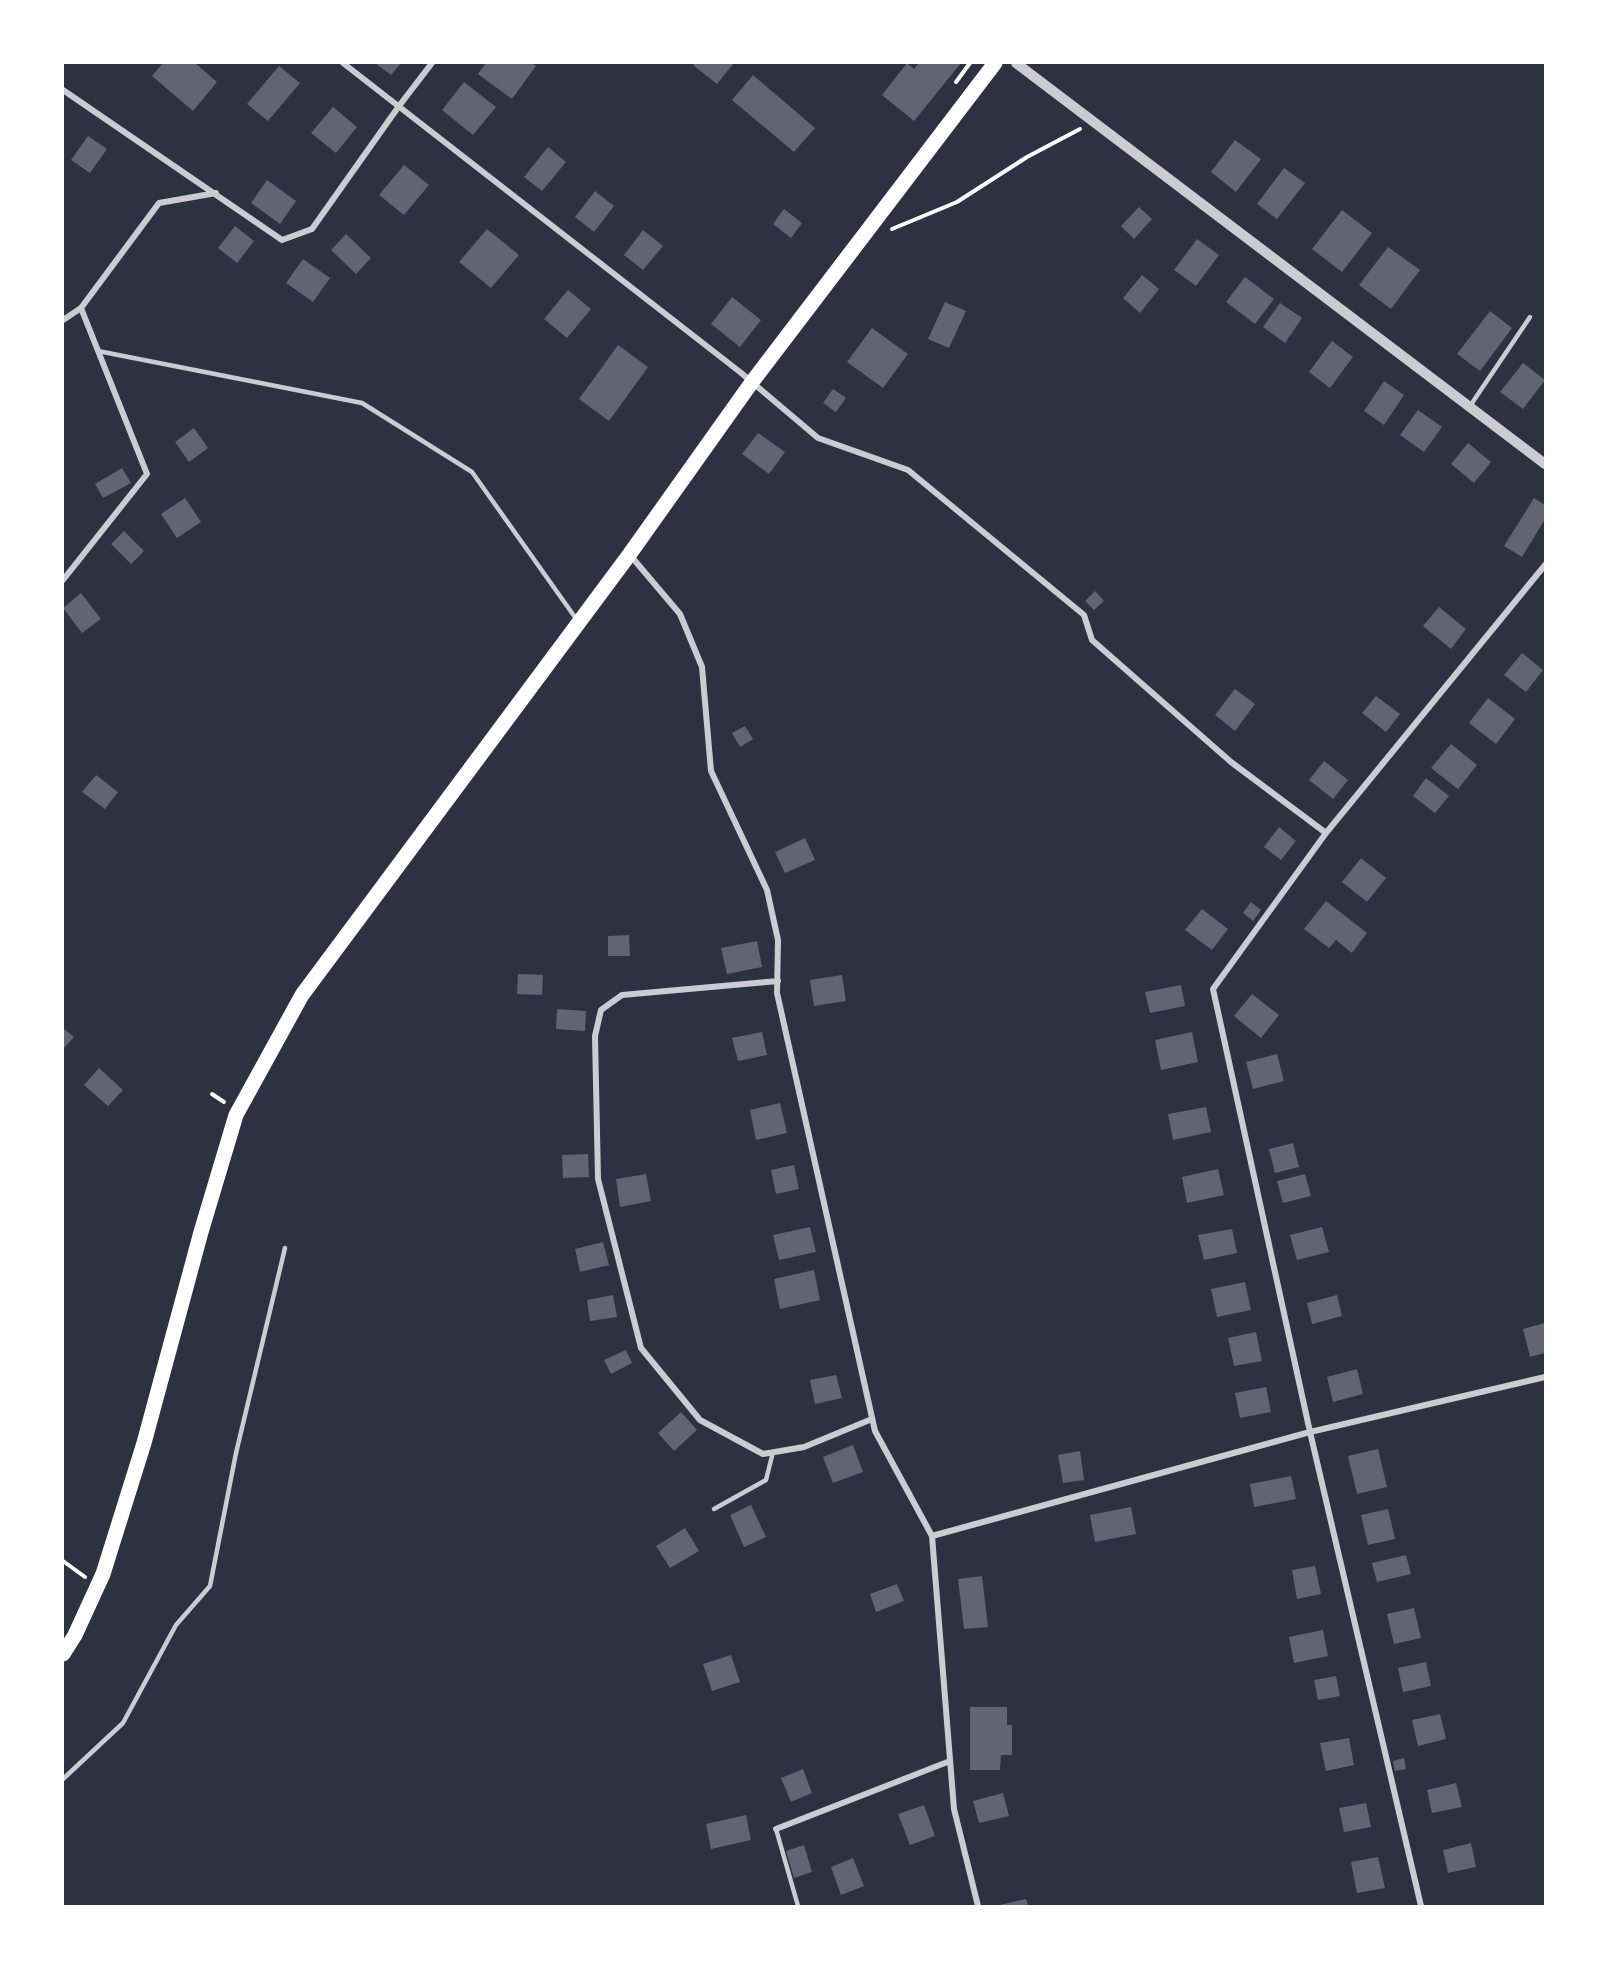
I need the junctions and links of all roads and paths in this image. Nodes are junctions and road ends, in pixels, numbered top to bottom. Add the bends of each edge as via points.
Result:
1 (344, 63) edge
2 (432, 63) edge
3 (995, 63) edge
4 (1016, 63) edge
5 (63, 90) edge
6 (399, 106) junction
7 (1094, 122) junction
8 (216, 193) junction
9 (891, 230) dead end
10 (81, 308) junction
11 (1530, 317) dead end
12 (63, 320) edge
13 (98, 351) junction
14 (752, 382) junction
15 (1470, 405) junction
16 (1545, 464) edge
17 (629, 555) junction
18 (1545, 565) edge
19 (63, 580) edge
20 (579, 622) junction
21 (1326, 833) junction
22 (778, 981) junction
23 (212, 1094) dead end
24 (225, 1102) dead end
25 (285, 1248) dead end
26 (1545, 1377) edge
27 (872, 1419) junction
28 (1310, 1432) junction
29 (774, 1452) junction
30 (714, 1509) dead end
31 (932, 1536) junction
32 (63, 1561) edge
33 (98, 1586) junction
34 (63, 1654) edge
35 (950, 1761) junction
36 (63, 1779) edge
37 (776, 1829) joint
38 (798, 1906) edge
39 (978, 1906) edge
40 (1421, 1906) edge

1 - 6 street
2 - 6 street
3 - 14 main road
4 - 7 street
5 - 8 street
6 - 8 street via 312,229 282,240
6 - 14 street
7 - 9 path via 1027,157 957,202
7 - 15 street
8 - 10 street via 159,203
10 - 12 street
10 - 13 street
11 - 15 lane
13 - 19 street via 147,474
13 - 20 lane via 362,403 472,472
14 - 17 main road
14 - 21 street via 818,438 908,470 1084,615 1092,640 1222,755
15 - 16 street
17 - 20 main road
17 - 22 street via 680,614 702,667 711,771 767,890 778,940
18 - 21 street
20 - 33 main road via 302,994 236,1115 144,1443
21 - 28 street via 1213,989
22 - 27 street via 777,993
22 - 29 street via 622,995 601,1010 595,1036 598,1179 641,1348 700,1420 763,1454
23 - 24 path
25 - 36 lane via 236,1453 210,1586 176,1625 123,1723
26 - 28 street
27 - 29 street via 804,1447
27 - 31 street
28 - 31 street
28 - 40 street
29 - 30 lane via 766,1480
31 - 35 street
32 - 33 path
33 - 34 main road
35 - 37 street
35 - 39 street via 954,1809
37 - 38 lane

